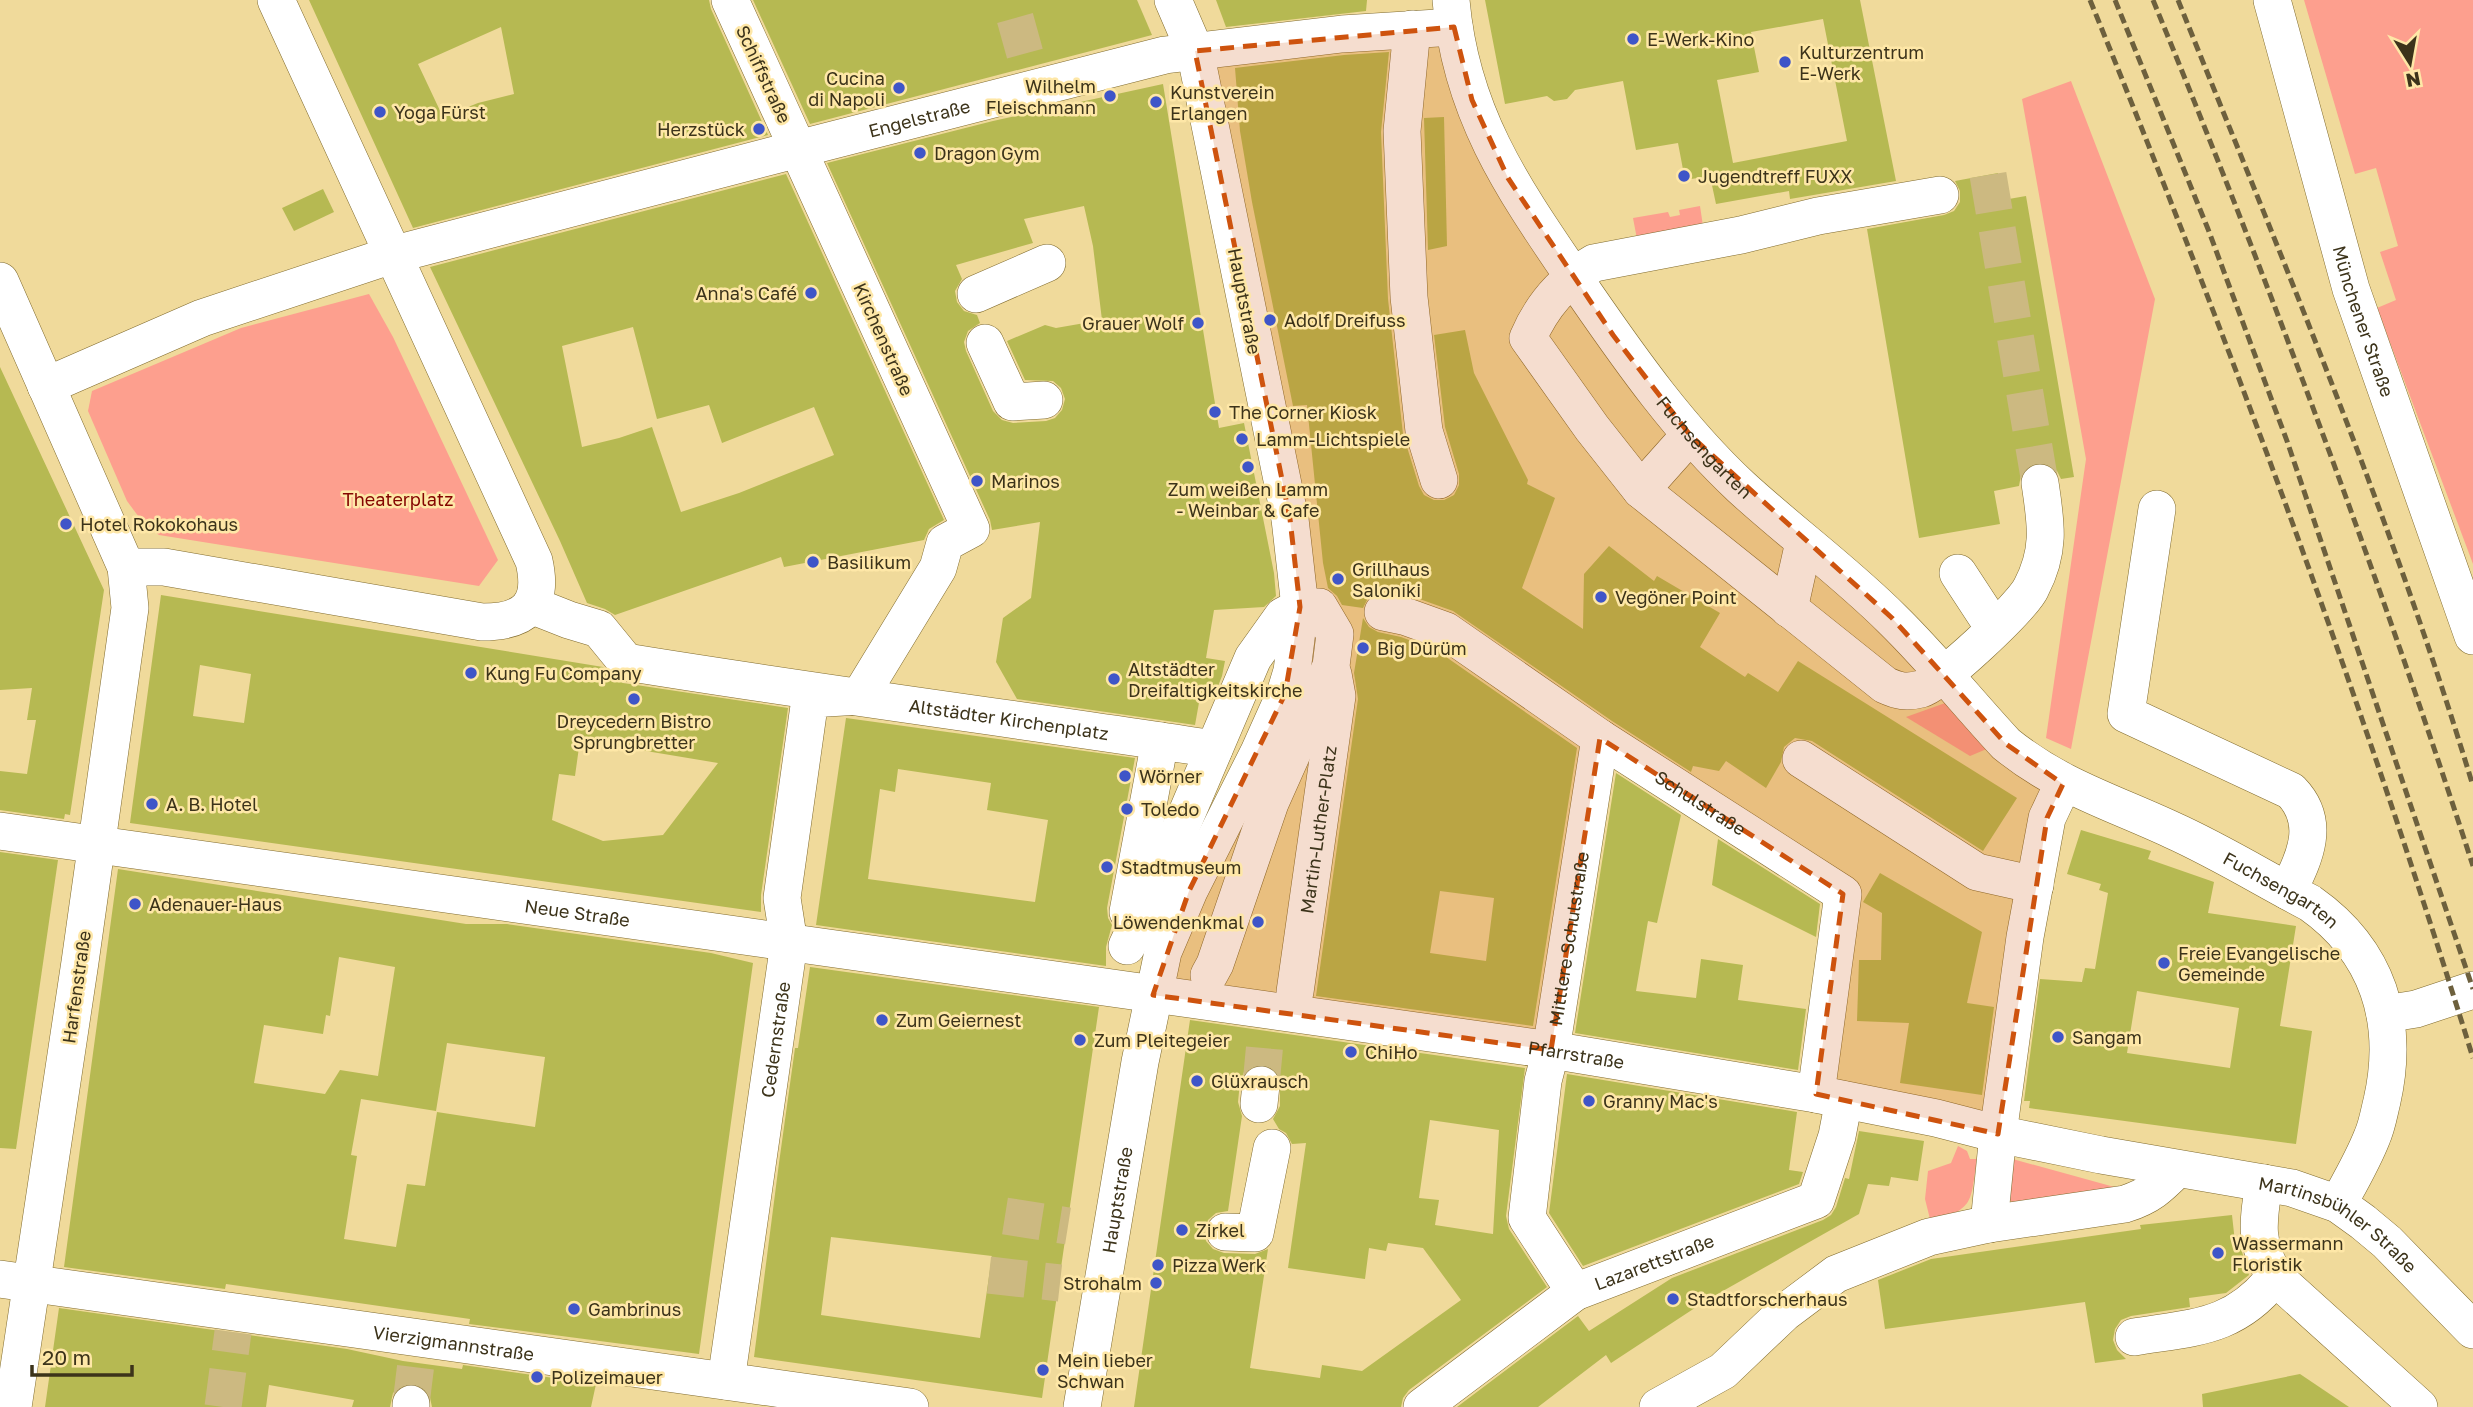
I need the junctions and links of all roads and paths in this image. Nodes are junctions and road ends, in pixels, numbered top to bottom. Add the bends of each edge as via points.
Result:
1 (276, 0) edge
2 (730, 0) edge
3 (1173, 0) edge
4 (2272, 0) edge
5 (1452, 13) edge
6 (1412, 29) junction
7 (1195, 51) junction
8 (798, 149) junction
9 (1940, 195) dead end
10 (391, 255) junction
11 (1048, 262) dead end
12 (1572, 275) junction
13 (0, 281) edge
14 (976, 294) dead end
15 (985, 343) dead end
16 (46, 386) junction
17 (1044, 400) dead end
18 (1690, 435) junction
19 (1439, 480) dead end
20 (2040, 483) tunnel mouth
21 (1641, 490) junction
22 (2157, 509) dead end
23 (1804, 542) junction
24 (126, 567) junction
25 (1958, 573) dead end
26 (531, 605) junction
27 (1300, 607) junction
28 (1789, 608) junction
29 (1383, 612) dead end
30 (1994, 628) junction
31 (2473, 636) edge
32 (1331, 666) junction
33 (1944, 676) junction
34 (860, 696) junction
35 (810, 699) joint
36 (1600, 738) junction
37 (1160, 741) junction
38 (1214, 749) junction
39 (1801, 759) dead end
40 (2063, 783) junction
41 (0, 831) edge
42 (96, 845) junction
43 (2035, 885) junction
44 (2288, 891) junction
45 (789, 943) junction
46 (2473, 990) edge
47 (1153, 995) junction
48 (1300, 1004) junction
49 (2385, 1014) junction
50 (1551, 1050) junction
51 (1830, 1097) junction
52 (1998, 1134) junction
53 (1272, 1148) dead end
54 (2177, 1169) junction
55 (2264, 1183) junction
56 (2338, 1204) junction
57 (1989, 1224) junction
58 (1226, 1232) dead end
59 (2275, 1277) junction
60 (16, 1282) edge
61 (1575, 1292) junction
62 (2473, 1330) edge
63 (2134, 1337) dead end
64 (737, 1391) edge
65 (13, 1407) edge
66 (910, 1407) edge
67 (1082, 1407) edge
68 (1422, 1407) edge
69 (1658, 1407) edge
70 (2418, 1407) edge

1 - 10 street
2 - 8 street, Schiffstraße
3 - 7 street, Hauptstraße
4 - 31 street, Münchener Straße via 2351,289
5 - 6 street, Engelstraße
5 - 12 street, Fuchsengarten via 1465,78 1486,135 1513,187
6 - 7 street, Engelstraße
6 - 19 street via 1402,131 1409,297 1424,431
7 - 8 street, Engelstraße via 1032,80
7 - 27 street, Hauptstraße via 1290,519
8 - 10 street, Engelstraße
8 - 34 street, Kirchenstraße via 971,529 945,543 938,568
9 - 12 street via 1594,263
10 - 16 street via 202,318
10 - 26 street via 534,561 537,586
11 - 14 street
12 - 18 street, Fuchsengarten
12 - 21 street via 1545,305 1528,338
13 - 16 street
15 - 17 street via 1012,402
16 - 24 street
18 - 21 street
18 - 23 street, Fuchsengarten
20 - 30 street via 2048,534 2042,559 2031,589
21 - 28 street
22 - 44 street via 2126,714 2291,791 2300,800 2307,822 2307,850
23 - 28 street
23 - 33 street, Fuchsengarten via 1892,618
24 - 26 street via 164,567 482,622 513,619
24 - 42 street, Harfenstraße via 130,608
25 - 30 street
26 - 34 street, Altstädter Kirchenplatz via 599,629 626,662
27 - 32 street, Martin-Luther-Platz via 1319,607 1335,634
27 - 38 street via 1283,617 1253,658
27 - 47 street via 1292,671 1284,694 1189,891 1163,952
28 - 33 street via 1885,685 1902,692 1924,689
29 - 36 street, Schulstraße via 1446,632
30 - 33 street
32 - 48 street, Martin-Luther-Platz via 1337,696
32 - 48 street, Martin-Luther-Platz via 1270,803 1209,966
33 - 40 street, Fuchsengarten via 2006,744
34 - 35 street, Altstädter Kirchenplatz
34 - 37 street, Altstädter Kirchenplatz
35 - 45 street, Cedernstraße via 782,898
36 - 50 street, Mittlere Schulstraße
36 - 51 street, Schulstraße via 1843,894
37 - 38 street
37 - 38 street via 1125,952
39 - 43 street via 1976,872
40 - 43 street via 2047,818
40 - 44 street, Fuchsengarten via 2175,831
41 - 42 street, Neue Straße
42 - 45 street, Neue Straße
42 - 60 street, Harfenstraße
43 - 52 street
44 - 49 street, Fuchsengarten via 2330,917 2351,941 2375,980
45 - 47 street, Neue Straße
45 - 64 street, Cedernstraße
46 - 49 street
47 - 48 street, Pfarrstraße
47 - 67 street, Hauptstraße
48 - 50 street, Pfarrstraße
49 - 56 street, Fuchsengarten via 2389,1045 2381,1105 2373,1135
50 - 51 street, Pfarrstraße
50 - 61 street, Mittlere Schulstraße via 1543,1081 1527,1218
51 - 52 street, Pfarrstraße
51 - 61 street, Lazarettstraße via 1837,1136 1816,1200
52 - 54 street, Martinsbühler Straße
52 - 57 street
53 - 58 street via 1255,1233
54 - 55 street, Martinsbühler Straße
54 - 57 street via 2155,1191 2125,1204
55 - 56 street, Martinsbühler Straße
55 - 59 street via 2259,1243
56 - 62 street, Martinsbühler Straße via 2387,1242
57 - 69 street via 1929,1237 1836,1274 1784,1313 1723,1371
59 - 63 street via 2232,1317
59 - 70 street
60 - 64 street, Vierzigmannstraße
60 - 65 street, Harfenstraße
61 - 68 street, Lazarettstraße
64 - 66 street, Vierzigmannstraße

